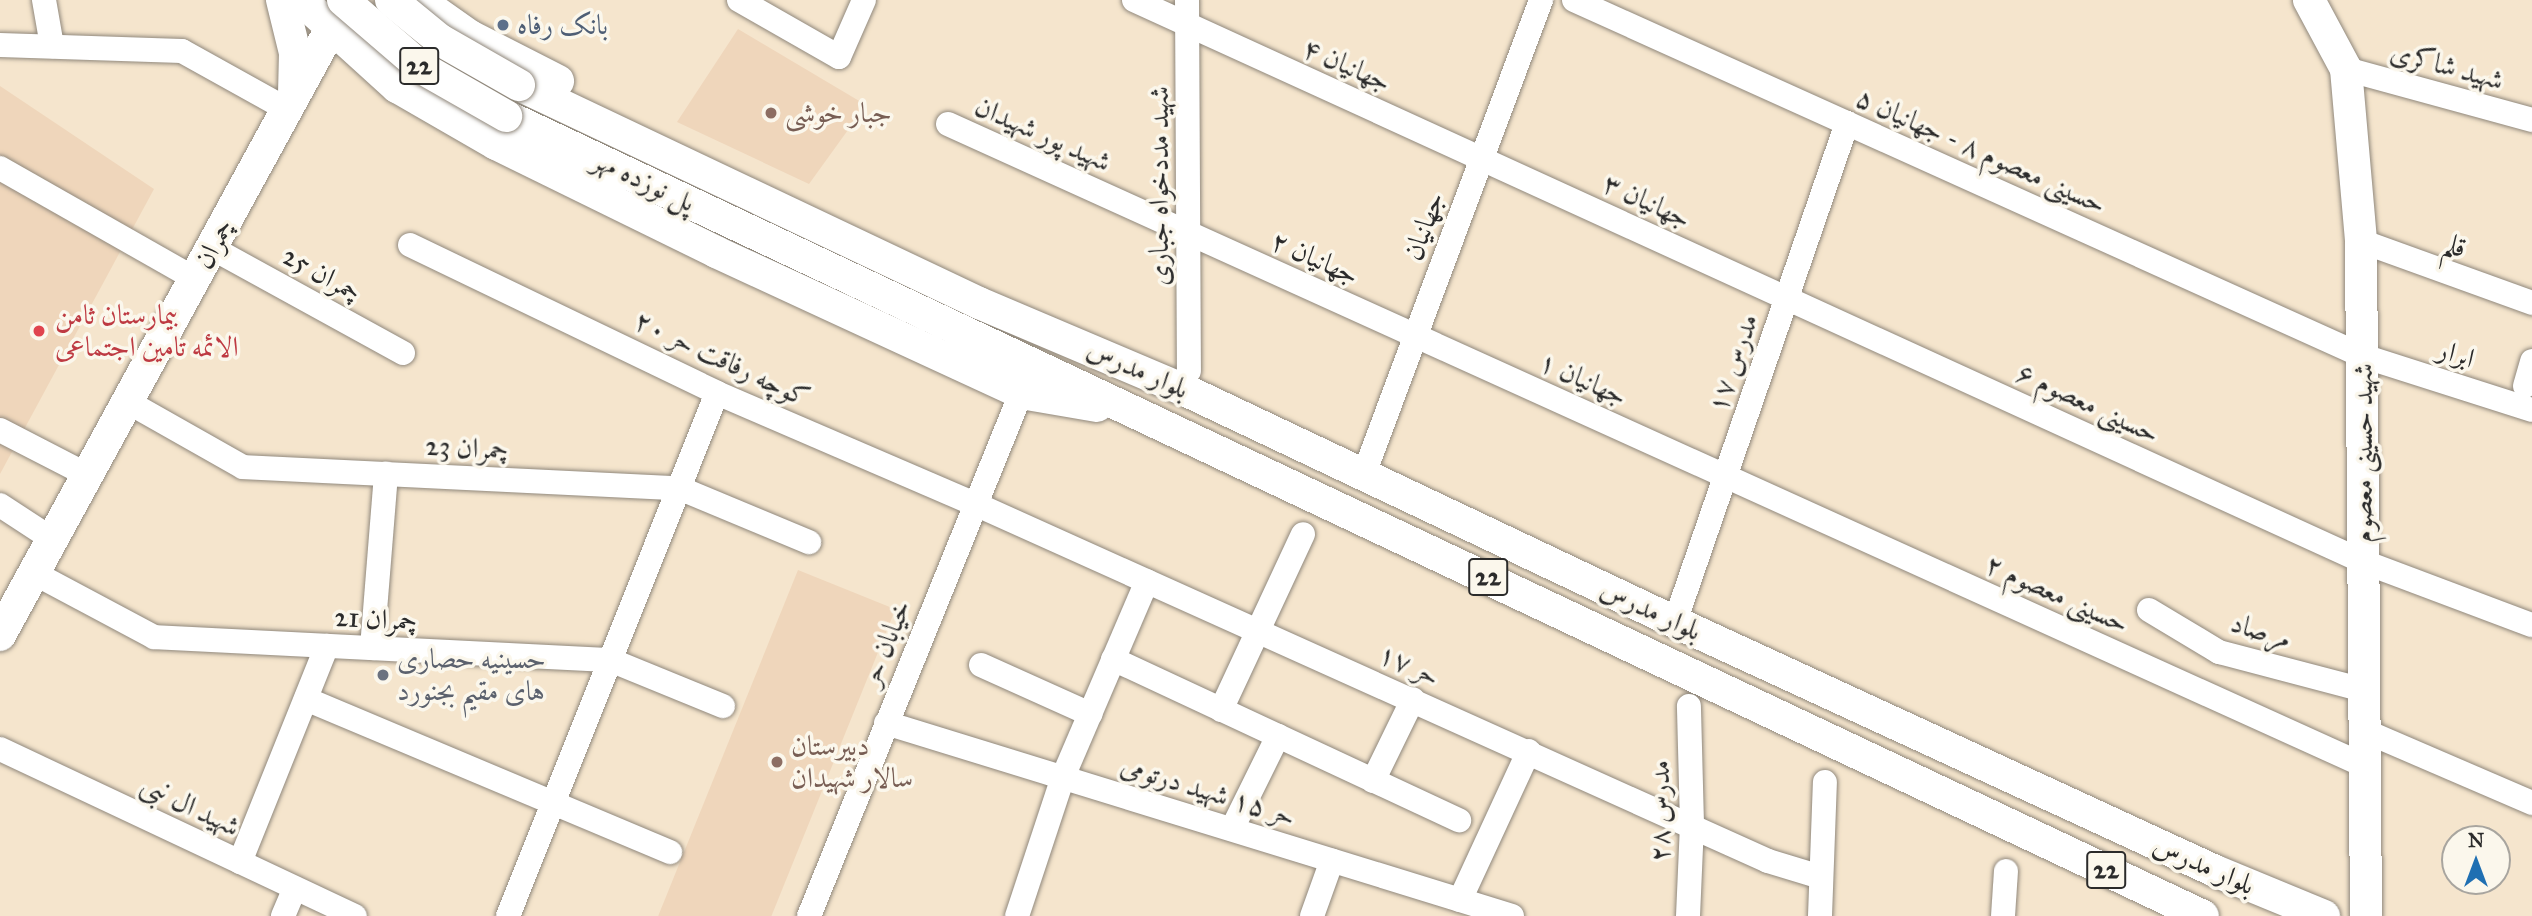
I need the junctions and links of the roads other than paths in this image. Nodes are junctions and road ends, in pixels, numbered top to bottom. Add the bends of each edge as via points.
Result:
1 (44, 0) edge
2 (282, 0) edge
3 (301, 0) edge
4 (344, 0) edge
5 (391, 0) edge
6 (739, 0) edge
7 (864, 0) edge
8 (1134, 0) edge
9 (1187, 0) edge
10 (1541, 0) edge
11 (1574, 0) edge
12 (430, 5) edge
13 (2316, 6) edge
14 (1188, 26) junction
15 (332, 31) junction
16 (470, 36) junction
17 (0, 45) edge
18 (52, 46) junction
19 (2346, 69) junction
20 (291, 104) junction
21 (433, 111) junction
22 (2532, 120) edge
23 (1847, 123) junction
24 (948, 124) dead end
25 (1482, 158) junction
26 (0, 169) edge
27 (1191, 234) junction
28 (2361, 241) junction
29 (410, 244) dead end
30 (212, 248) junction
31 (195, 279) junction
32 (1787, 298) junction
33 (979, 303) joint
34 (2532, 303) edge
35 (964, 332) joint
36 (1415, 336) junction
37 (1094, 349) junction
38 (403, 353) dead end
39 (2363, 356) junction
40 (2532, 361) edge
41 (1189, 371) dead end
42 (717, 393) junction
43 (1021, 393) junction
44 (2528, 398) edge
45 (128, 402) junction
46 (1139, 414) junction
47 (0, 430) edge
48 (386, 474) junction
49 (1364, 474) junction
50 (87, 475) junction
51 (1725, 476) junction
52 (679, 488) junction
53 (973, 503) junction
54 (0, 505) edge
55 (1303, 534) dead end
56 (52, 539) junction
57 (809, 542) dead end
58 (2364, 562) junction
59 (34, 573) junction
60 (1147, 581) junction
61 (2149, 610) dead end
62 (1675, 622) junction
63 (2532, 625) edge
64 (1256, 629) junction
65 (0, 635) edge
66 (327, 646) junction
67 (372, 648) junction
68 (1113, 659) junction
69 (610, 660) junction
70 (981, 665) dead end
71 (2364, 690) junction
72 (306, 699) junction
73 (1413, 699) junction
74 (723, 706) dead end
75 (1689, 706) dead end
76 (1221, 710) junction
77 (1090, 714) junction
78 (886, 723) junction
79 (2365, 731) junction
80 (1278, 736) junction
81 (0, 750) edge
82 (1529, 751) junction
83 (2365, 766) junction
84 (1063, 778) junction
85 (1373, 781) junction
86 (1825, 782) dead end
87 (2532, 803) edge
88 (553, 804) junction
89 (1459, 821) dead end
90 (1692, 824) junction
91 (1232, 829) junction
92 (670, 852) dead end
93 (1332, 860) junction
94 (240, 862) junction
95 (2006, 871) dead end
96 (2215, 871) junction
97 (1821, 877) junction
98 (295, 888) junction
99 (1460, 900) junction
100 (283, 916) edge
101 (355, 916) edge
102 (508, 916) edge
103 (809, 916) edge
104 (1017, 916) edge
105 (1312, 916) edge
106 (1512, 916) edge
107 (1688, 916) edge
108 (1820, 916) edge
109 (2003, 916) edge
110 (2201, 916) edge
111 (2281, 916) edge
112 (2324, 916) edge
113 (2366, 916) edge

1 - 18 street
2 - 20 main road via 295,54
3 - 15 main road
4 - 15 main road, چمران
4 - 35 main road, پل نوزده مهر / 22, bridge via 422,68 506,116
5 - 33 main road, پل نوزده مهر, bridge via 448,46 519,85
6 - 7 street via 839,57
8 - 14 street, جهانیان ۴
9 - 14 street, شهید مددخواه جباری
10 - 25 street, جهانیان
11 - 23 street, حسینی معصوم ۸ - جهانیان ۵
12 - 16 main road
13 - 19 main road, شهید حسینی معصوم
14 - 25 street, جهانیان ۴
14 - 27 street, شهید مددخواه جباری
15 - 20 main road, چمران
15 - 21 main road via 397,87
16 - 21 main road via 450,41 428,59 422,86
16 - 37 main road via 601,103 988,285
17 - 18 street
18 - 20 street via 182,51
19 - 22 street, شهید شاکری
19 - 28 main road, شهید حسینی معصوم
20 - 30 main road, چمران
21 - 43 main road via 716,252
23 - 32 street, مدرس ۱۷
23 - 39 street, حسینی معصوم ۸ - جهانیان ۵
24 - 27 street, شهید پور شهیدان
25 - 32 street, جهانیان ۳
25 - 36 street, جهانیان
26 - 31 street
27 - 36 street, جهانیان ۲
27 - 41 street, شهید مددخواه جباری
28 - 34 street, قلم via 2436,272
28 - 39 main road, شهید حسینی معصوم
29 - 42 street, کوچه رفاقت حر ۲۰
30 - 31 main road, چمران
30 - 38 street, چمران 25
31 - 45 main road, چمران
32 - 51 street, مدرس ۱۷
32 - 58 street, حسینی معصوم ۶
33 - 37 main road, بلوار مدرس
35 - 46 main road, بلوار مدرس / 22
36 - 49 street, جهانیان
36 - 51 street, جهانیان ۱
37 - 49 main road, بلوار مدرس
39 - 44 street, ابرار
39 - 58 main road, شهید حسینی معصوم
40 - 44 street
42 - 52 street
42 - 53 street, کوچه رفاقت حر ۲۰
43 - 46 main road
43 - 53 street, خیابان حر
45 - 48 street, چمران 23 via 243,467
45 - 50 main road, چمران
46 - 110 main road, بلوار مدرس / 22
47 - 50 street
48 - 52 street, چمران 23
48 - 67 street
49 - 62 main road, بلوار مدرس
50 - 56 main road, چمران
51 - 62 street, مدرس ۱۷
51 - 83 street, حسینی معصوم ۲
52 - 57 street, چمران 23
52 - 69 street
53 - 60 street, حر ۱۷
53 - 78 street, خیابان حر
54 - 56 street
55 - 64 street
56 - 59 main road, چمران
58 - 63 street, حسینی معصوم ۶
58 - 71 main road, شهید حسینی معصوم
59 - 65 main road, چمران
59 - 66 street, چمران 21 via 154,637
60 - 64 street, حر ۱۷
60 - 68 street
61 - 71 street, مرصاد via 2219,652
62 - 96 main road, بلوار مدرس
64 - 73 street, حر ۱۷
64 - 76 street
66 - 67 street, چمران 21
66 - 72 street
67 - 69 street, چمران 21
68 - 76 street
68 - 77 street
69 - 74 street, چمران 21
69 - 88 street
70 - 77 street
71 - 79 main road, شهید حسینی معصوم
72 - 88 street
72 - 94 street
73 - 82 street, حر ۱۷
73 - 85 street
75 - 90 street, مدرس ۲۸
76 - 80 street
77 - 84 street
78 - 84 street, حر ۱۵ شهید درتومی
78 - 103 street, خیابان حر
79 - 83 main road, شهید حسینی معصوم
79 - 87 street
80 - 85 street
80 - 91 street
81 - 94 street, شهید ال نبی
82 - 90 street, حر ۱۷
82 - 99 street
83 - 113 main road, شهید حسینی معصوم
84 - 91 street, حر ۱۵ شهید درتومی
84 - 104 street
85 - 89 street
86 - 97 street
88 - 92 street
88 - 102 street
90 - 97 street, حر ۱۷ via 1768,861
90 - 107 street, مدرس ۲۸
91 - 93 street, حر ۱۵ شهید درتومی
93 - 99 street, حر ۱۵ شهید درتومی
93 - 105 street
94 - 98 street, شهید ال نبی
95 - 109 street
96 - 111 main road
96 - 112 main road, بلوار مدرس
97 - 108 street
98 - 100 street
98 - 101 street, شهید ال نبی
99 - 106 street, حر ۱۵ شهید درتومی

